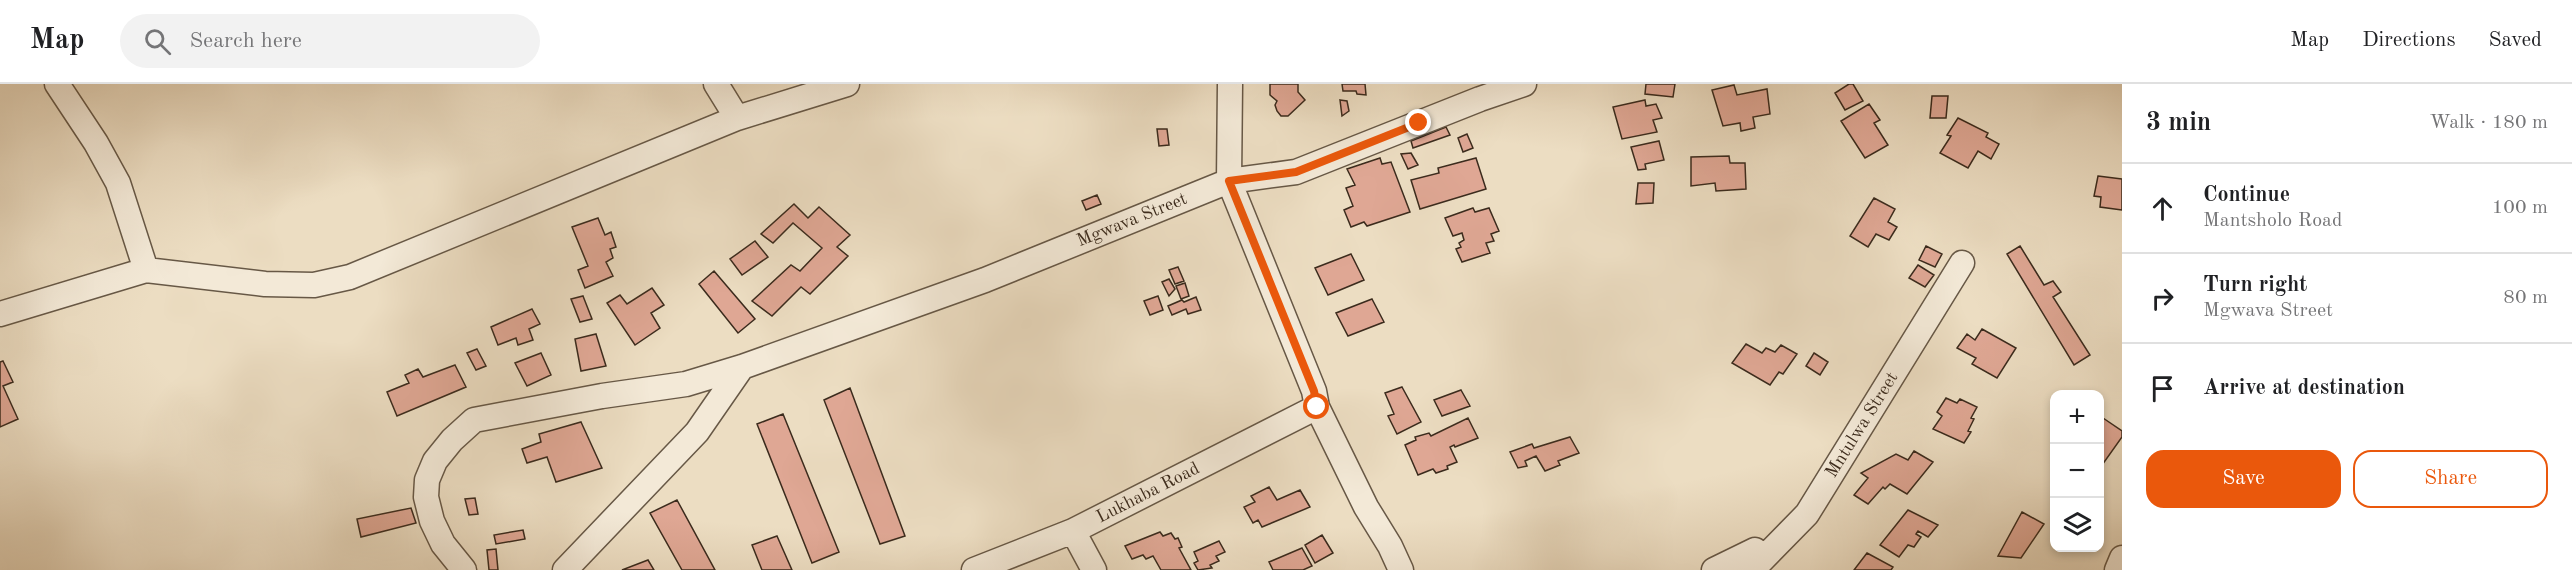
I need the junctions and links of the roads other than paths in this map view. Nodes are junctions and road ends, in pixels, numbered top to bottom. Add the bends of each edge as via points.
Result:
1 (57, 84) edge
2 (716, 84) edge
3 (847, 84) edge
4 (1230, 84) edge
5 (1524, 84) edge
6 (1480, 91) edge
7 (737, 118) junction
8 (1229, 181) junction
9 (146, 270) junction
10 (1952, 272) dead end
11 (0, 314) edge
12 (1928, 317) junction
13 (742, 367) junction
14 (1317, 407) junction
15 (1073, 531) junction
16 (2122, 558) edge
17 (464, 570) edge
18 (565, 570) edge
19 (974, 570) edge
20 (1094, 570) edge
21 (1401, 570) edge
22 (1714, 570) edge
23 (1743, 570) edge
24 (2117, 570) edge

1 - 9 street via 118,183
2 - 7 street
3 - 7 street
4 - 8 street
5 - 6 street, Mgwava Street
6 - 8 street, Mgwava Street via 1296,172
7 - 9 street via 350,277 314,285 265,284
8 - 13 street, Mgwava Street via 986,280
8 - 14 street via 1314,391
9 - 11 street
10 - 12 street, Mntulwa Street
12 - 22 street via 1914,323 1818,479 1763,547
12 - 23 street, Mntulwa Street via 1807,514 1761,561
13 - 17 street, Mgwava Street via 686,384 474,420 435,461 427,480 426,497 432,521 443,544
13 - 18 street via 697,432
14 - 15 street, Lukhaba Road
14 - 21 street
15 - 19 street, Lukhaba Road
15 - 20 street
16 - 24 street

